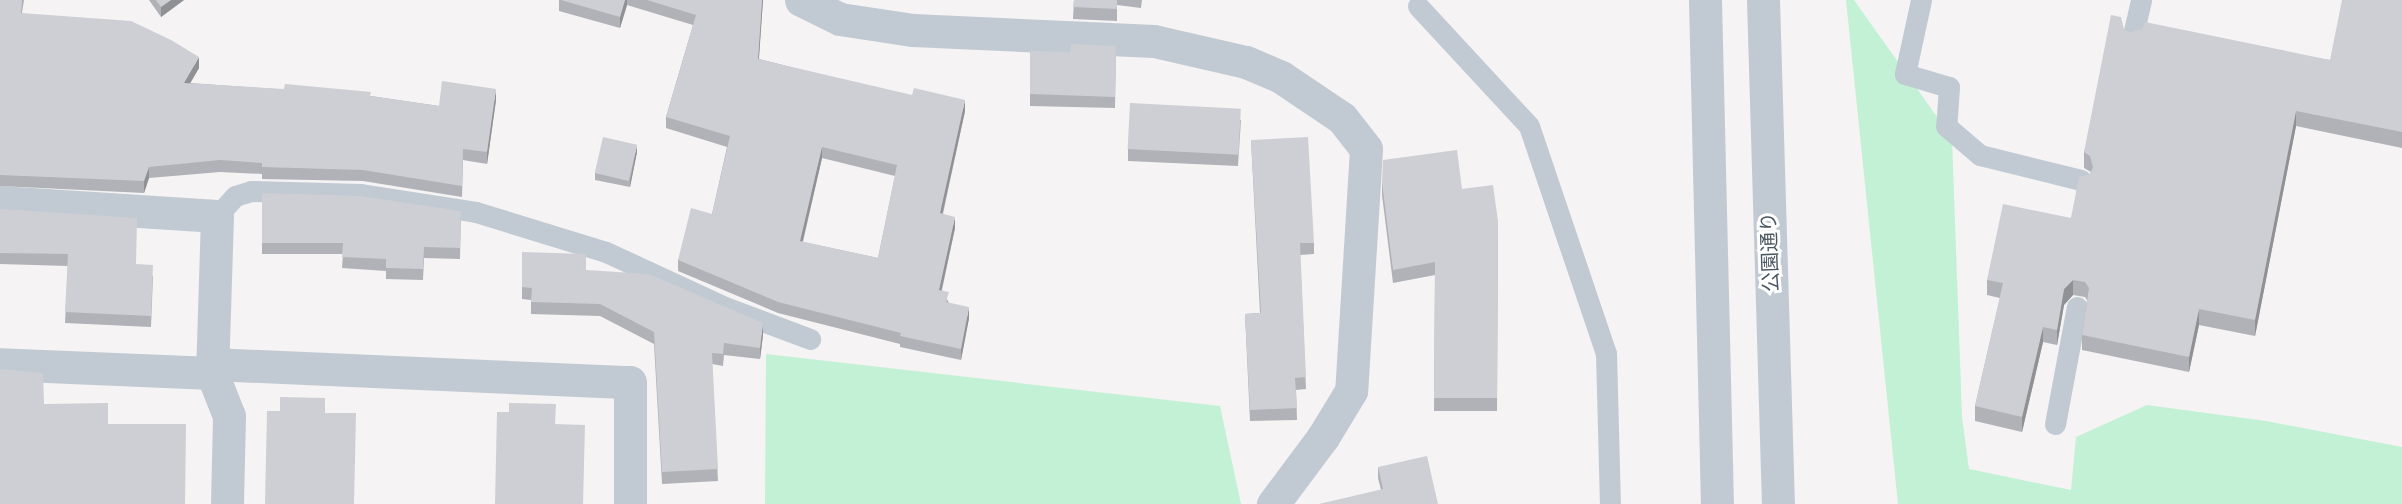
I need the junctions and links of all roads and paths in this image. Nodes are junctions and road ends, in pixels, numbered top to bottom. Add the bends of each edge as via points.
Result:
1 (801, 0) edge
2 (1705, 0) edge
3 (1763, 0) edge
4 (1921, 0) edge
5 (2141, 0) edge
6 (1418, 6) dead end
7 (2133, 35) edge
8 (2081, 180) edge
9 (0, 202) edge
10 (217, 216) junction
11 (2077, 307) dead end
12 (810, 339) dead end
13 (0, 364) edge
14 (212, 369) junction
15 (2055, 424) dead end
16 (227, 504) edge
17 (630, 504) edge
18 (1273, 504) edge
19 (1610, 504) edge
20 (1717, 504) edge
21 (1778, 504) edge

1 - 18 street via 840,19 913,30 1154,41 1246,62 1281,77 1342,118 1366,149 1351,391 1323,437
2 - 20 street
3 - 21 street, 公園通り
4 - 8 lane via 1905,74 1949,87 1946,126 1980,155
5 - 7 lane
6 - 19 lane via 1529,126 1606,353
9 - 10 street
10 - 12 lane via 235,196 251,191 361,194 476,212 606,252 725,307
10 - 14 street
11 - 15 lane
13 - 14 street
14 - 16 street via 229,416
14 - 17 street via 630,382

